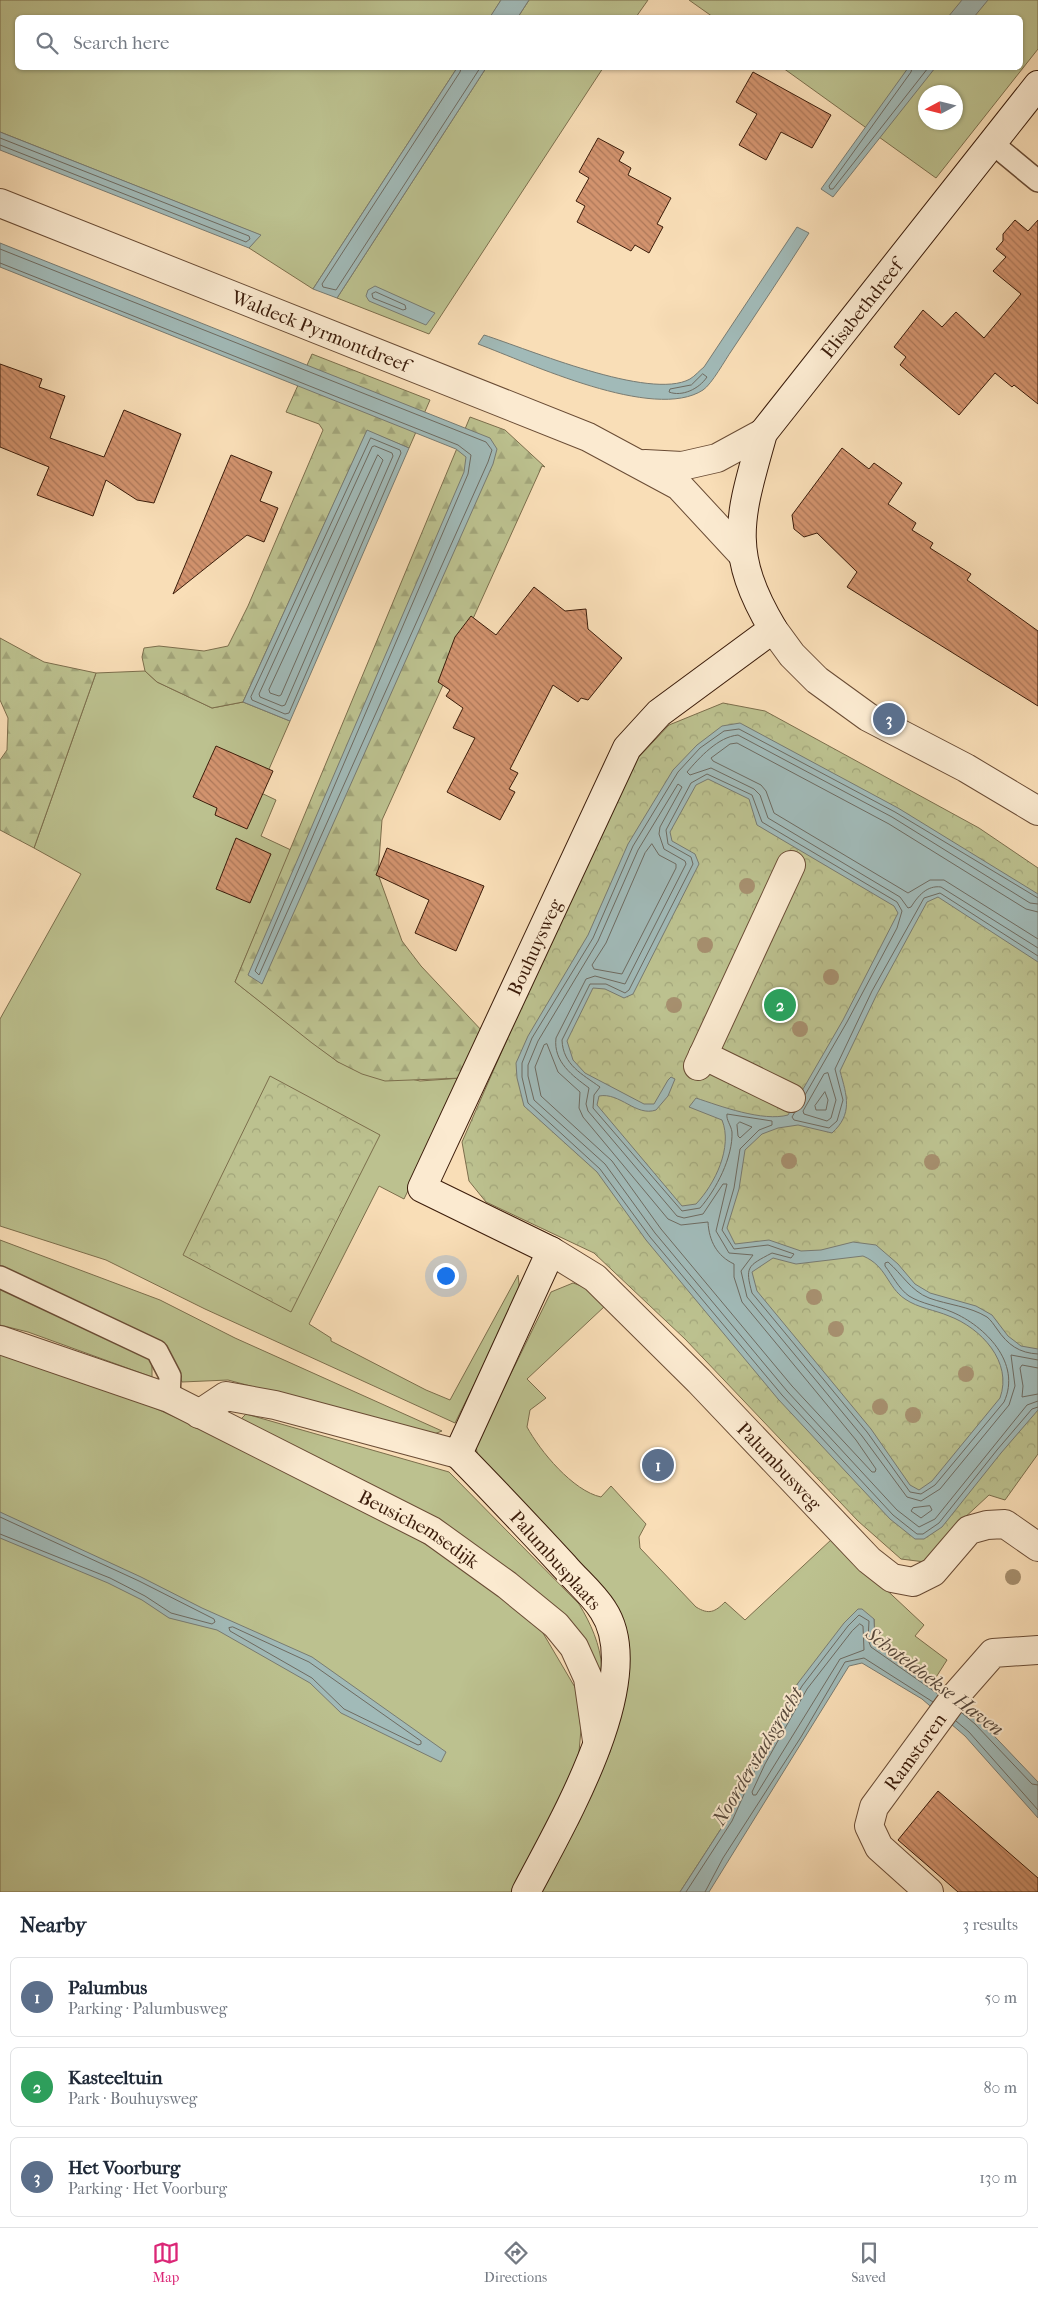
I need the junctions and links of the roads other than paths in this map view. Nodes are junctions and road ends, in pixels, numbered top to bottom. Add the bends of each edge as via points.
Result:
1 (1038, 85) edge
2 (992, 143) junction
3 (1038, 181) edge
4 (0, 203) edge
5 (762, 433) junction
6 (638, 464) junction
7 (742, 554) junction
8 (773, 629) junction
9 (1038, 811) edge
10 (791, 864) dead end
11 (791, 1098) dead end
12 (550, 1252) junction
13 (0, 1277) edge
14 (0, 1340) edge
15 (169, 1398) junction
16 (199, 1414) junction
17 (458, 1454) junction
18 (1030, 1542) edge
19 (1038, 1650) edge
20 (597, 1741) junction
21 (526, 1892) edge
22 (929, 1892) edge

1 - 2 street, Elisabethdreef
2 - 3 lane
2 - 5 street, Elisabethdreef
4 - 6 street, Waldeck Pyrmontdreef via 588,437
5 - 6 street, Waldeck Pyrmontdreef via 717,458 682,466
5 - 7 street, Elisabethdreef via 741,522
6 - 7 street, Waldeck Pyrmontdreef via 679,486
7 - 8 street via 751,587
8 - 9 street via 792,655 817,680 868,717 966,768
8 - 12 street, Bouhuysweg via 659,714 627,748 422,1188
10 - 11 street via 701,1060
12 - 17 street
12 - 18 street, Palumbusweg via 596,1278 863,1553 892,1578 913,1582 933,1572 969,1530 987,1525 1005,1524
13 - 15 lane via 157,1351 170,1376
14 - 15 street, Beusichemsedijk
15 - 16 street, Beusichemsedijk
16 - 17 street via 226,1396 275,1405
16 - 20 street, Beusichemsedijk via 432,1531 508,1585 556,1625 574,1647 588,1678
17 - 20 street, Palumbusplaats via 604,1610 612,1632 617,1663 612,1696
19 - 22 street, Ramstoren via 993,1653 957,1694 874,1807 870,1826 879,1848
20 - 21 street, Beusichemsedijk via 579,1791

